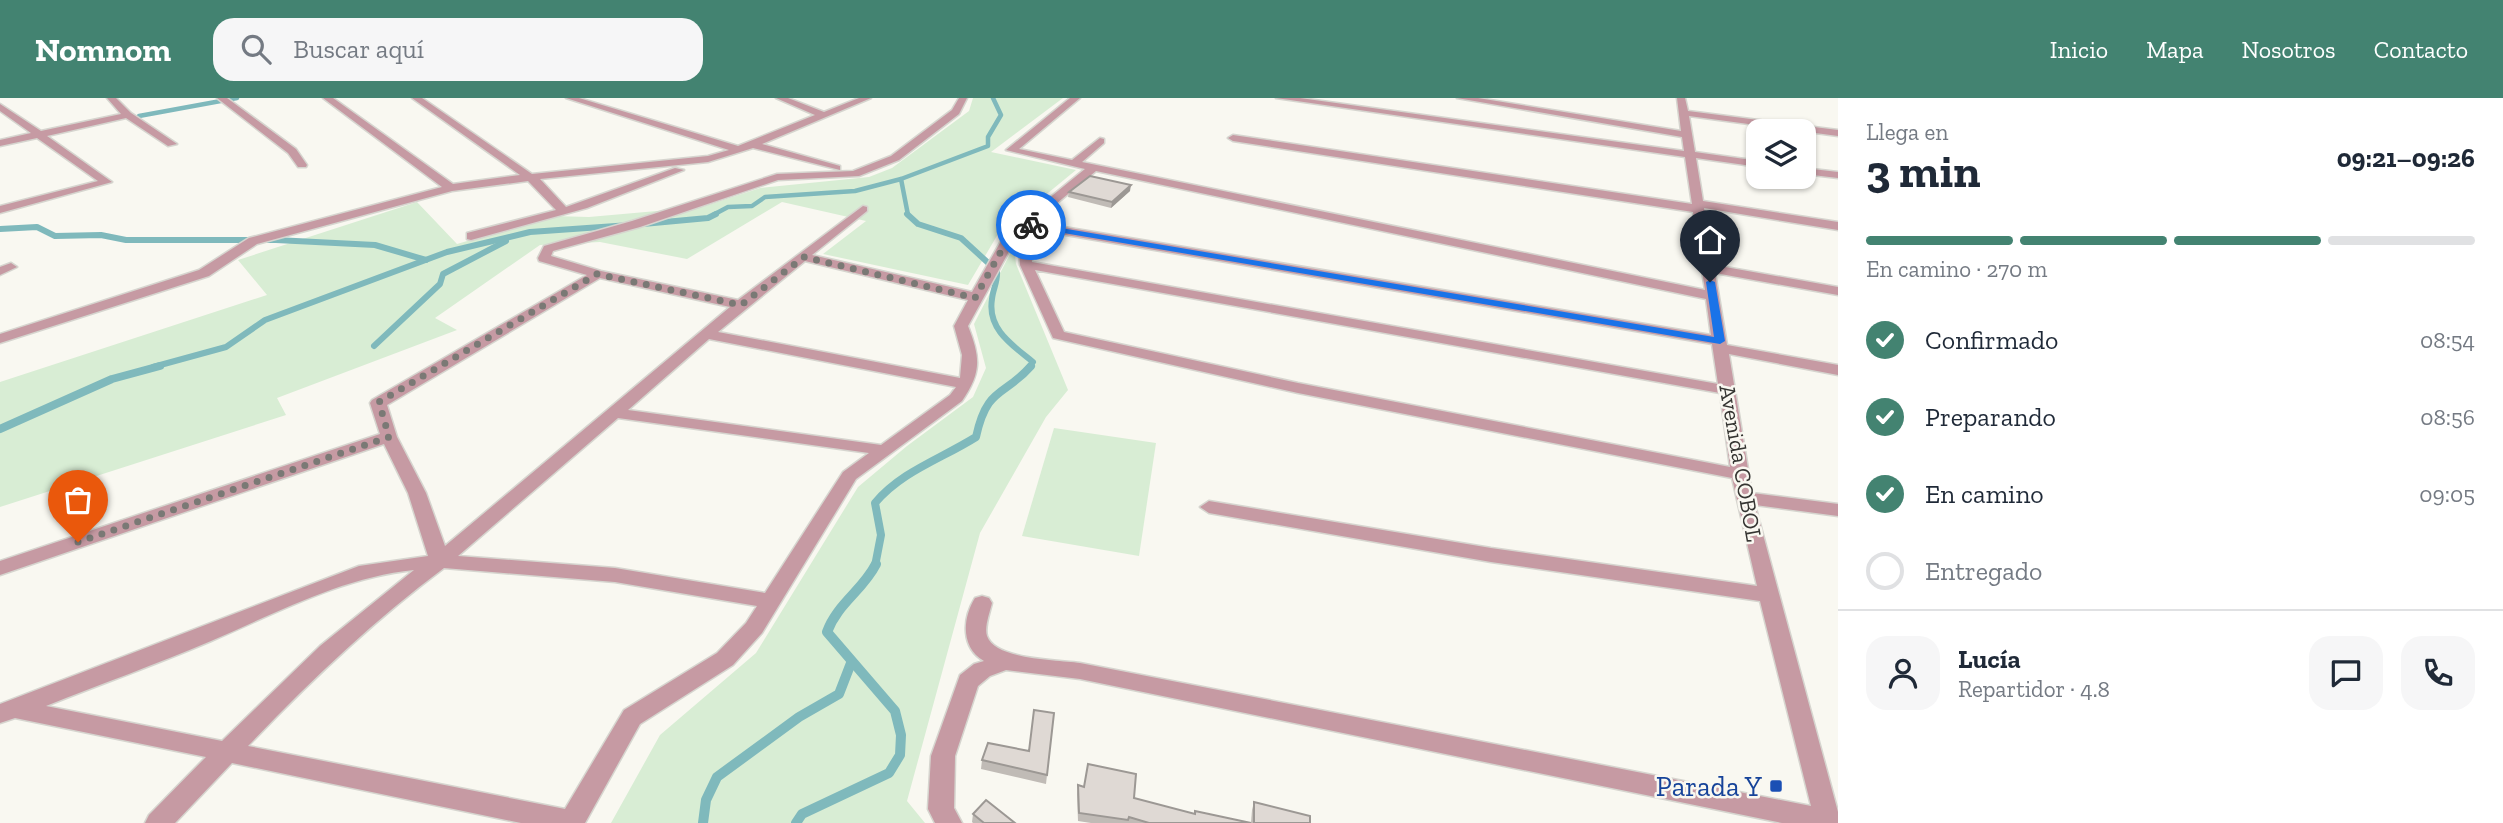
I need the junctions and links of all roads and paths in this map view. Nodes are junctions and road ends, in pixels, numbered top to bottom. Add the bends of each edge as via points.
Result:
1 (111, 98) edge
2 (221, 98) edge
3 (327, 98) edge
4 (416, 98) edge
5 (570, 98) edge
6 (780, 98) edge
7 (867, 98) edge
8 (963, 98) edge
9 (1076, 98) edge
10 (1280, 98) edge
11 (1461, 98) edge
12 (1681, 98) edge
13 (1297, 99) edge
14 (0, 107) edge
15 (1684, 113) junction
16 (128, 115) junction
17 (825, 116) junction
18 (1838, 134) edge
19 (41, 135) junction
20 (1687, 135) junction
21 (1233, 138) dead end
22 (1100, 141) dead end
23 (0, 144) edge
24 (172, 144) dead end
25 (752, 144) junction
26 (739, 150) junction
27 (1690, 154) junction
28 (708, 159) junction
29 (1746, 162) edge
30 (1074, 163) junction
31 (302, 165) dead end
32 (1094, 167) junction
33 (1816, 172) edge
34 (855, 174) junction
35 (1838, 175) edge
36 (530, 177) junction
37 (451, 188) junction
38 (1698, 207) junction
39 (863, 209) dead end
40 (0, 210) edge
41 (563, 210) junction
42 (1024, 224) junction
43 (1838, 226) edge
44 (471, 236) dead end
45 (804, 257) junction
46 (1026, 265) junction
47 (1708, 268) junction
48 (597, 274) junction
49 (1838, 291) edge
50 (1712, 296) junction
51 (975, 298) junction
52 (741, 305) junction
53 (709, 335) junction
54 (0, 340) edge
55 (1720, 345) junction
56 (1838, 370) edge
57 (967, 384) junction
58 (1727, 390) junction
59 (614, 413) junction
60 (389, 437) junction
61 (883, 450) junction
62 (1741, 474) junction
63 (1744, 498) junction
64 (1209, 507) dead end
65 (1838, 510) edge
66 (440, 561) junction
67 (0, 568) edge
68 (1768, 595) junction
69 (771, 601) junction
70 (982, 603) dead end
71 (1005, 662) junction
72 (8, 711) edge
73 (229, 751) junction
74 (1828, 822) edge
75 (158, 823) edge
76 (571, 823) edge
77 (949, 823) edge

1 - 16 street
2 - 31 street via 292,152
3 - 37 street
4 - 36 street
5 - 26 street
6 - 17 street
7 - 17 street
8 - 34 street via 956,112 895,158
9 - 30 street via 1011,150
10 - 13 street
11 - 20 street
12 - 15 street, Avenida COBOL
13 - 27 street
14 - 19 street
15 - 18 street
15 - 20 street, Avenida COBOL
16 - 19 street
16 - 24 street
17 - 25 street
19 - 23 street
19 - 40 street via 107,183
20 - 27 street, Avenida COBOL
21 - 38 street
22 - 30 street
25 - 26 street
25 - 34 street
26 - 28 street
27 - 29 street
27 - 38 street, Avenida COBOL
28 - 36 street
28 - 41 street
30 - 32 street
32 - 42 street
32 - 50 street
33 - 35 street
34 - 48 street via 777,177 548,249 544,258
36 - 37 street
36 - 41 street
37 - 54 street via 253,241 204,273
38 - 43 street
38 - 47 street, Avenida COBOL
39 - 45 street
41 - 44 street
42 - 46 street
42 - 51 street via 1009,237
42 - 55 street
45 - 51 street
45 - 52 street
46 - 58 street
46 - 62 street via 1058,335 1298,388
47 - 49 street
47 - 50 street, Avenida COBOL
48 - 52 street
48 - 60 street via 379,402
50 - 55 street, Avenida COBOL
51 - 57 street via 961,326 972,367
52 - 53 street
53 - 57 street
53 - 59 street
55 - 56 street
55 - 58 street, Avenida COBOL
57 - 61 street via 956,398
58 - 62 street, Avenida COBOL
59 - 61 street
59 - 66 street
60 - 66 street via 417,493
60 - 67 street
61 - 69 street via 849,476
62 - 63 street, Avenida COBOL
63 - 65 street
63 - 68 street, Avenida COBOL
64 - 68 street via 1490,555
66 - 69 street via 615,575
66 - 72 street via 366,571
66 - 73 street via 344,637
68 - 74 street, Avenida COBOL
69 - 76 street via 725,659 632,717
70 - 71 street via 975,633 983,650
71 - 74 street via 1080,671
71 - 77 street via 968,681 943,757 941,809
72 - 73 street
73 - 75 street
73 - 76 street

